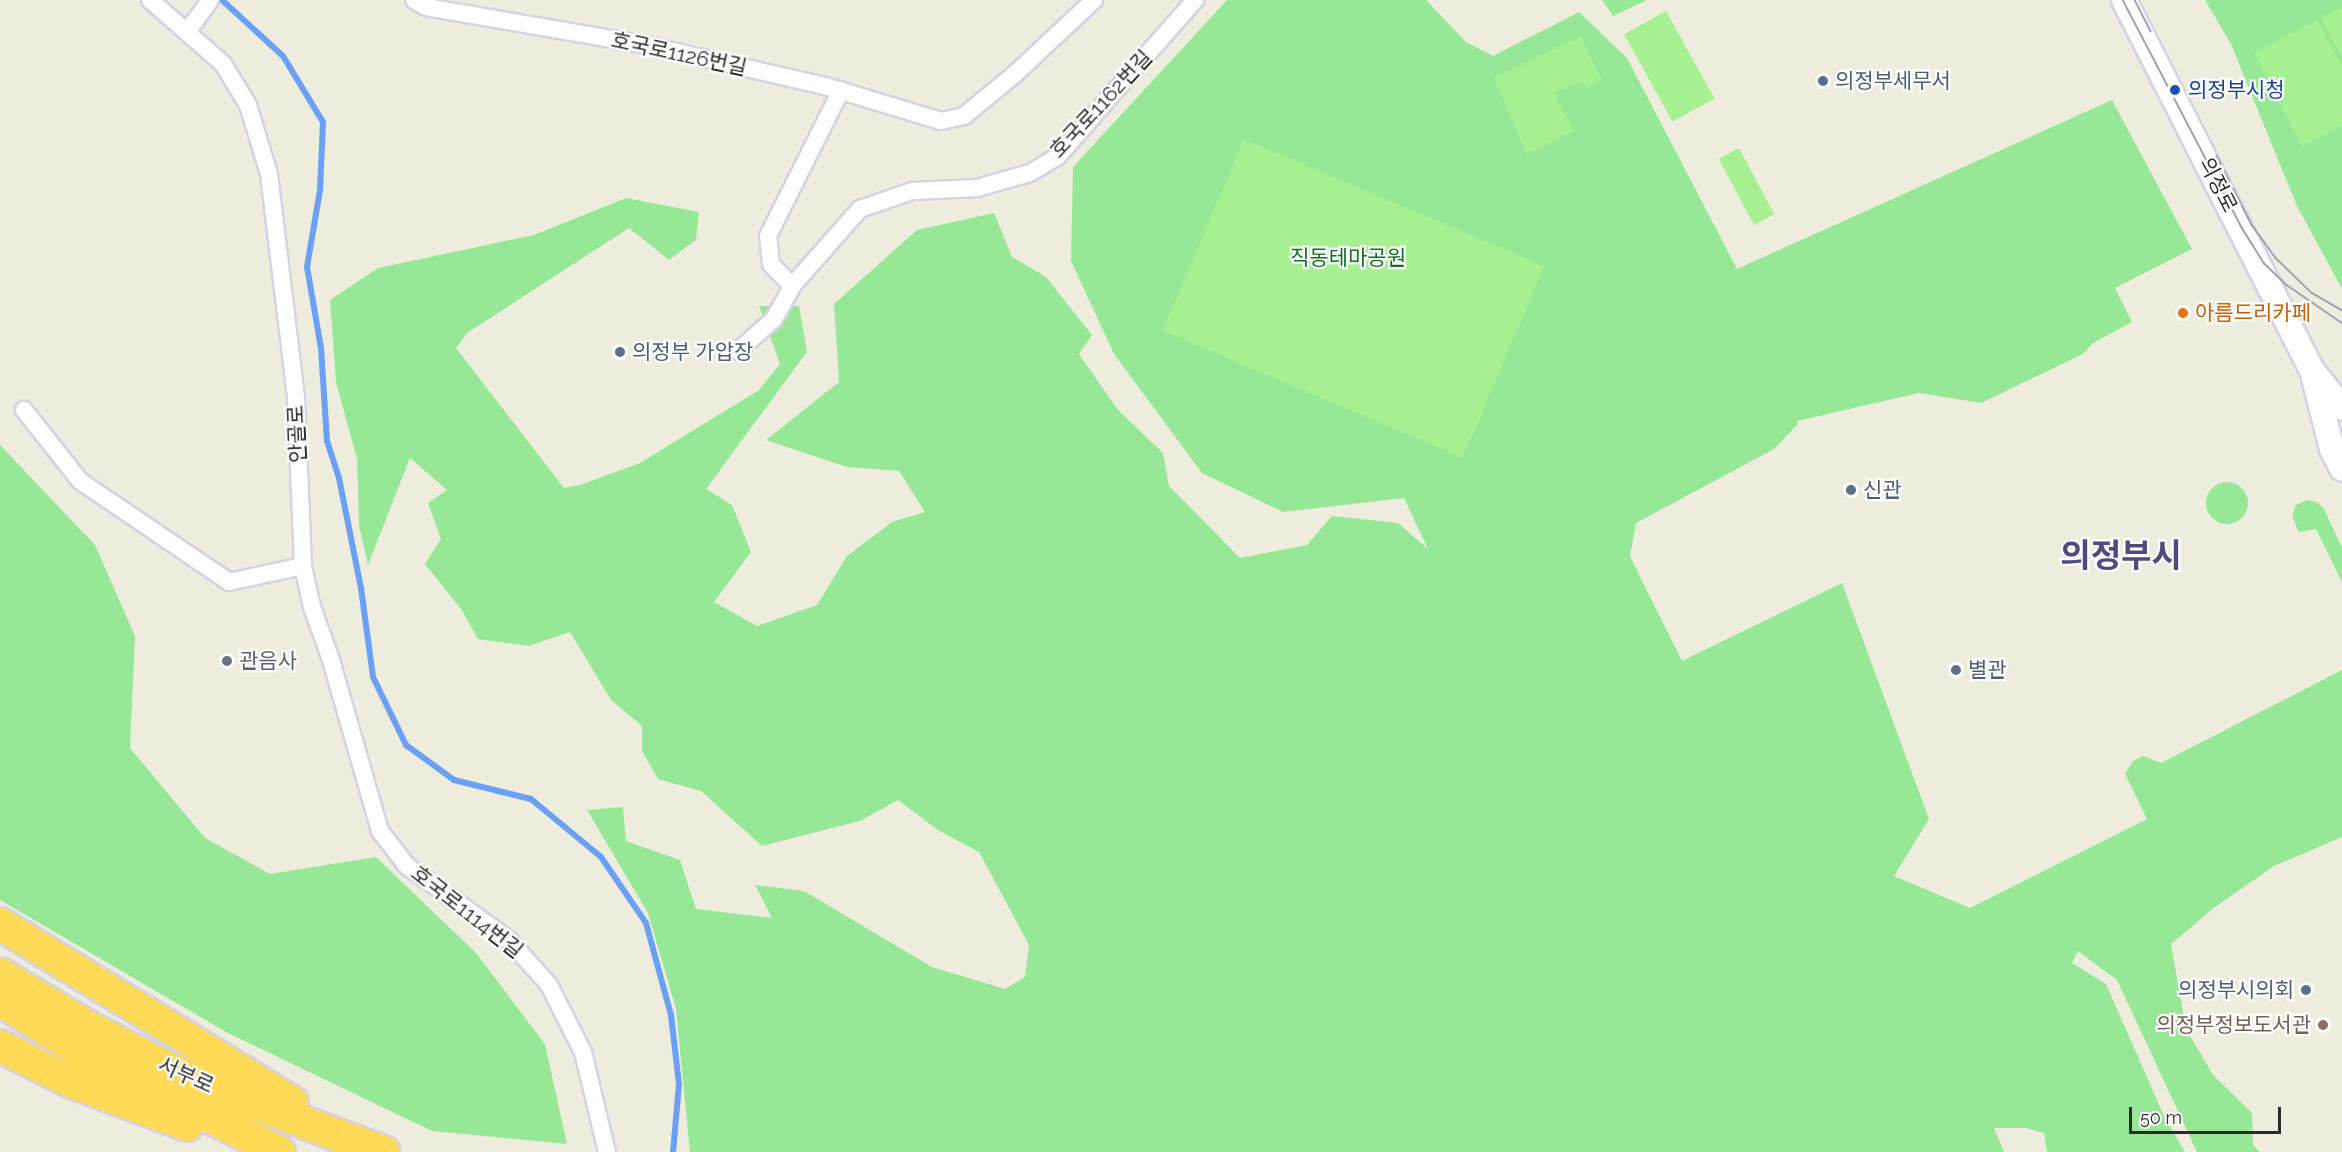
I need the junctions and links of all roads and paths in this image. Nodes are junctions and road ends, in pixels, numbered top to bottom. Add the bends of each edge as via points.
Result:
1 (150, 0) edge
2 (414, 0) edge
3 (1094, 0) edge
4 (1195, 0) edge
5 (2124, 0) edge
6 (207, 5) edge
7 (187, 32) junction
8 (841, 90) junction
9 (792, 286) junction
10 (738, 351) dead end
11 (2312, 370) junction
12 (2342, 408) edge
13 (24, 410) dead end
14 (2339, 454) edge
15 (303, 566) junction
16 (0, 924) edge
17 (0, 974) edge
18 (0, 1000) edge
19 (0, 1047) edge
20 (354, 1140) junction
21 (272, 1152) edge
22 (279, 1152) edge
23 (384, 1152) edge
24 (607, 1152) edge

1 - 7 street, 안골로
2 - 8 street, 호국로1126번길 via 426,8 646,45
3 - 8 street, 호국로1126번길 via 1016,74 964,116 941,121
4 - 9 street, 호국로1162번길 via 1058,156 1030,173 977,189 912,191 860,209
5 - 11 street, 의정로
6 - 7 street
7 - 15 street, 안골로 via 223,64 248,105 268,174 296,398
8 - 9 street via 768,236 771,264
9 - 10 street, 호국로1162번길 via 774,319
11 - 12 street, 의정로
11 - 14 street, 의정로
13 - 15 street via 80,481 229,582
15 - 24 street, 호국로1114번길 via 380,831 407,867 508,939 549,985 583,1052
16 - 20 highway
17 - 20 highway, 서부로 via 90,1028 164,1066
18 - 22 highway, 서부로 via 82,1052
19 - 21 highway via 72,1082 156,1115
20 - 23 highway, 서부로

